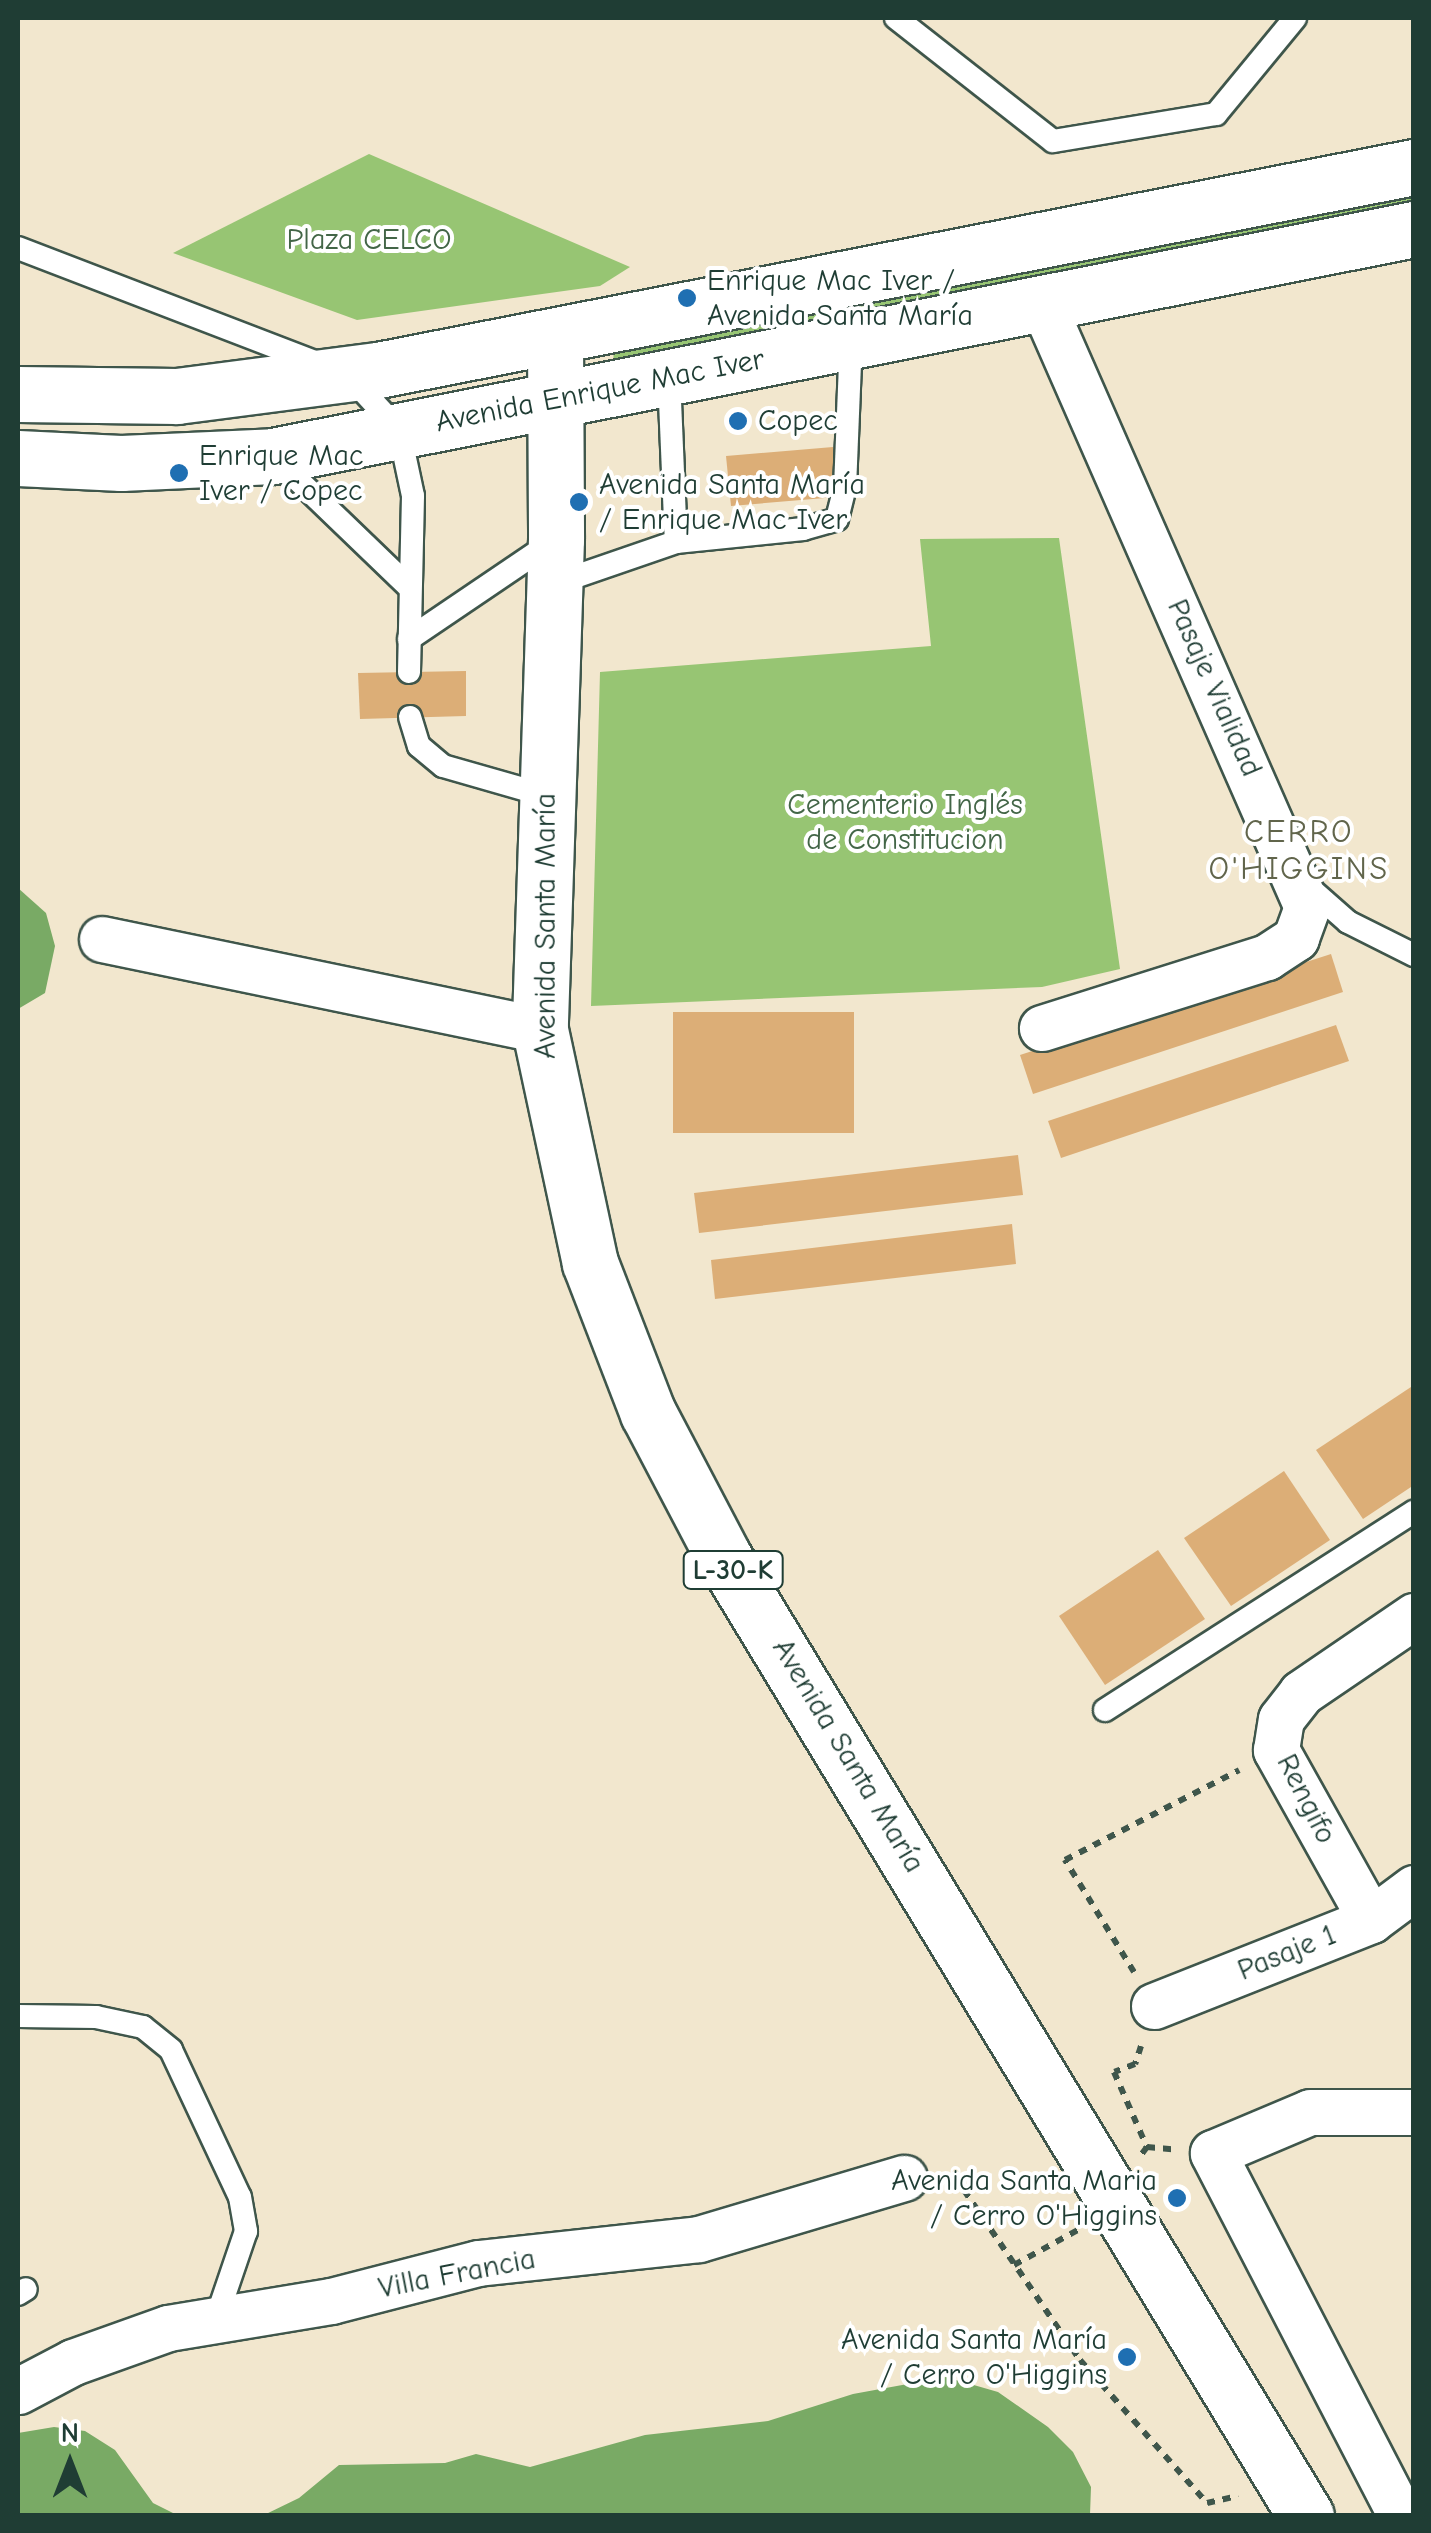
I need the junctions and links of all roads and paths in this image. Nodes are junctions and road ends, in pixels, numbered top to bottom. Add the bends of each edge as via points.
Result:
1 (896, 18) edge
2 (1295, 18) edge
3 (1412, 172) edge
4 (1414, 229) edge
5 (18, 248) edge
6 (1042, 303) junction
7 (555, 340) junction
8 (852, 341) junction
9 (348, 374) junction
10 (669, 377) junction
11 (18, 394) edge
12 (556, 400) junction
13 (399, 430) junction
14 (273, 456) junction
15 (18, 458) edge
16 (676, 542) junction
17 (555, 562) junction
18 (409, 587) junction
19 (409, 639) junction
20 (409, 672) dead end
21 (410, 717) dead end
22 (544, 795) junction
23 (1300, 879) junction
24 (102, 939) dead end
25 (1414, 955) edge
26 (1042, 1028) dead end
27 (540, 1030) junction
28 (1414, 1512) edge
29 (1414, 1616) edge
30 (1105, 1710) dead end
31 (1276, 1750) junction
32 (1414, 1888) edge
33 (1371, 1920) junction
34 (1154, 2006) junction
35 (18, 2016) edge
36 (1414, 2112) edge
37 (954, 2177) dead end
38 (904, 2178) dead end
39 (1122, 2205) junction
40 (1014, 2265) junction
41 (217, 2316) junction
42 (18, 2392) edge
43 (1297, 2500) edge
44 (1400, 2516) edge

1 - 2 lane via 1054,142 1216,114
3 - 7 main road, Avenida Enrique Mac Iver
4 - 6 main road, Avenida Enrique Mac Iver
5 - 9 lane
6 - 8 main road, Avenida Enrique Mac Iver
6 - 23 street, Pasaje Vialidad
7 - 9 main road, Avenida Enrique Mac Iver
7 - 12 main road, Avenida Santa María / L-30-K
8 - 10 main road, Avenida Enrique Mac Iver
8 - 16 lane via 845,488 837,518 803,530
9 - 11 main road, Avenida Enrique Mac Iver via 178,396
9 - 13 lane
10 - 12 main road, Avenida Enrique Mac Iver
10 - 16 lane
12 - 13 main road, Avenida Enrique Mac Iver
12 - 17 main road, Avenida Santa María / L-30-K
13 - 14 main road, Avenida Enrique Mac Iver
13 - 18 lane via 412,496
14 - 15 main road, Avenida Enrique Mac Iver via 120,463
14 - 18 lane
16 - 17 lane
17 - 19 lane
17 - 22 main road, Avenida Santa María / L-30-K
18 - 19 lane
19 - 20 lane
21 - 22 lane via 419,746 443,766
22 - 27 main road, Avenida Santa María / L-30-K
23 - 25 lane via 1348,922
23 - 26 street, Pasaje Vialidad via 1304,922 1283,950
24 - 27 street
27 - 39 main road, Avenida Santa María / L-30-K via 590,1263 684,1486
28 - 30 lane
29 - 31 street, Rengifo via 1301,1692 1281,1719
31 - 33 street, Rengifo
31 - 34 path via 1065,1860
32 - 33 street, Pasaje 1
33 - 34 street, Pasaje 1
34 - 39 path via 1135,2064 1114,2072 1147,2146 1131,2169 1139,2186
35 - 41 lane via 96,2016 143,2027 171,2050 240,2197 246,2232
36 - 44 street via 1310,2112 1213,2152
37 - 40 path
38 - 41 street, Villa Francia via 698,2239 478,2263 332,2301
39 - 40 path
39 - 43 main road, Avenida Santa María / L-30-K
40 - 43 path via 1080,2360 1207,2503
41 - 42 street, Villa Francia via 120,2342

